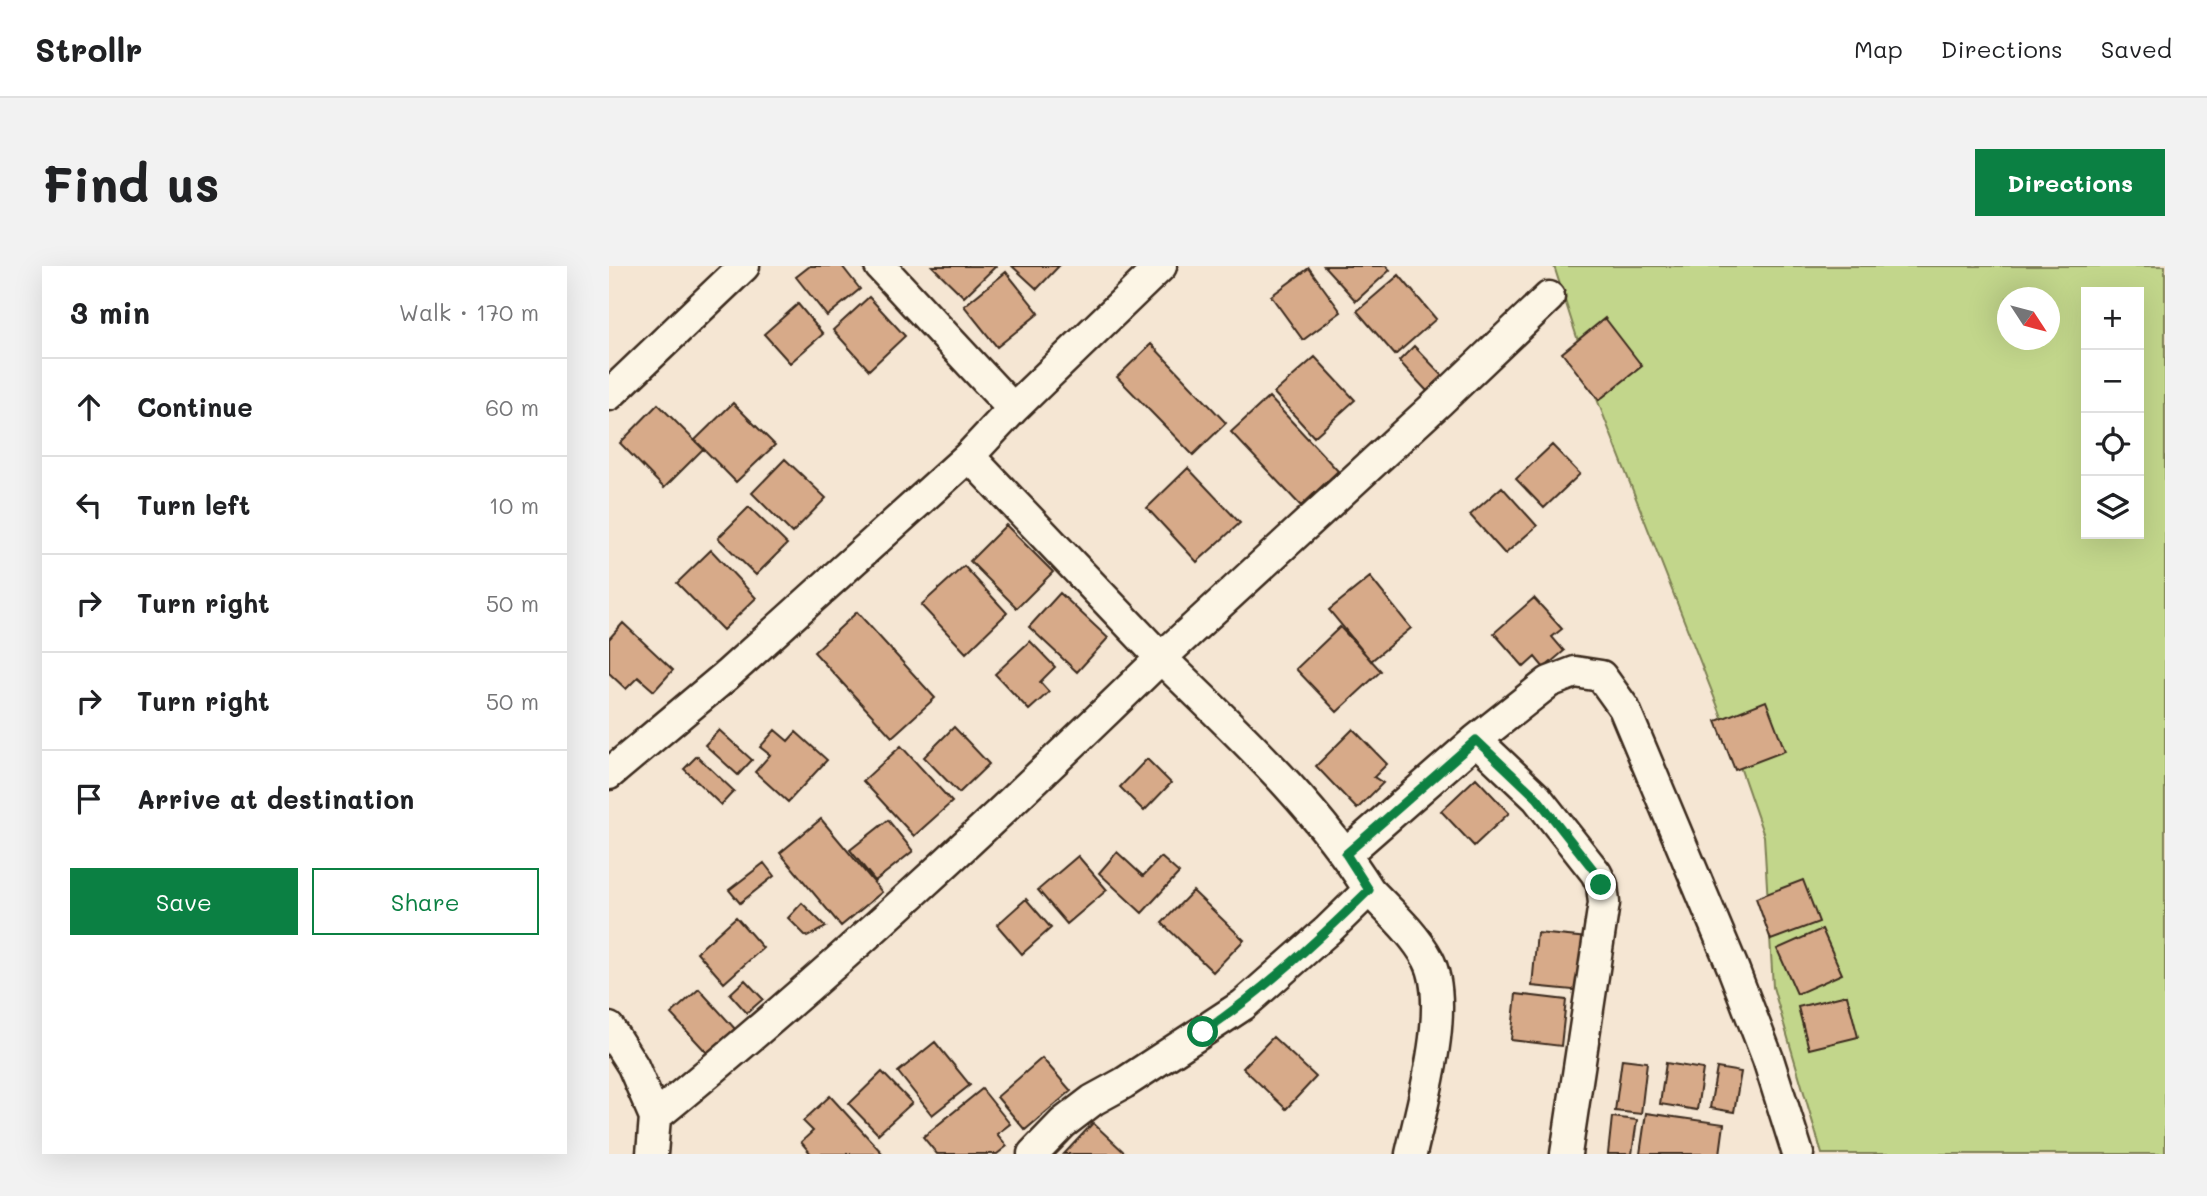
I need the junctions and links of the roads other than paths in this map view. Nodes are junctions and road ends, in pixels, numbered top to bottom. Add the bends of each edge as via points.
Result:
1 (744, 266) edge
2 (880, 266) edge
3 (1161, 266) edge
4 (1549, 297) dead end
5 (609, 395) edge
6 (1013, 409) junction
7 (969, 456) junction
8 (1161, 658) junction
9 (1476, 740) junction
10 (609, 774) edge
11 (1346, 854) junction
12 (1369, 890) junction
13 (609, 1028) edge
14 (655, 1117) junction
15 (652, 1154) edge
16 (1033, 1154) edge
17 (1411, 1154) edge
18 (1566, 1154) edge
19 (1798, 1154) edge

1 - 5 street
2 - 6 street
3 - 6 street
4 - 8 street
6 - 7 street
7 - 8 street
7 - 10 street via 727,675
8 - 11 street via 1276,774
8 - 14 street via 917,890
9 - 11 street
9 - 18 street via 1537,798 1601,885 1604,903
9 - 19 street via 1549,682 1575,672 1601,676 1624,708 1733,968
11 - 12 street
12 - 16 street via 1243,1005 1093,1100
12 - 17 street via 1419,946 1434,974 1434,1052
13 - 14 street via 633,1066
14 - 15 street

